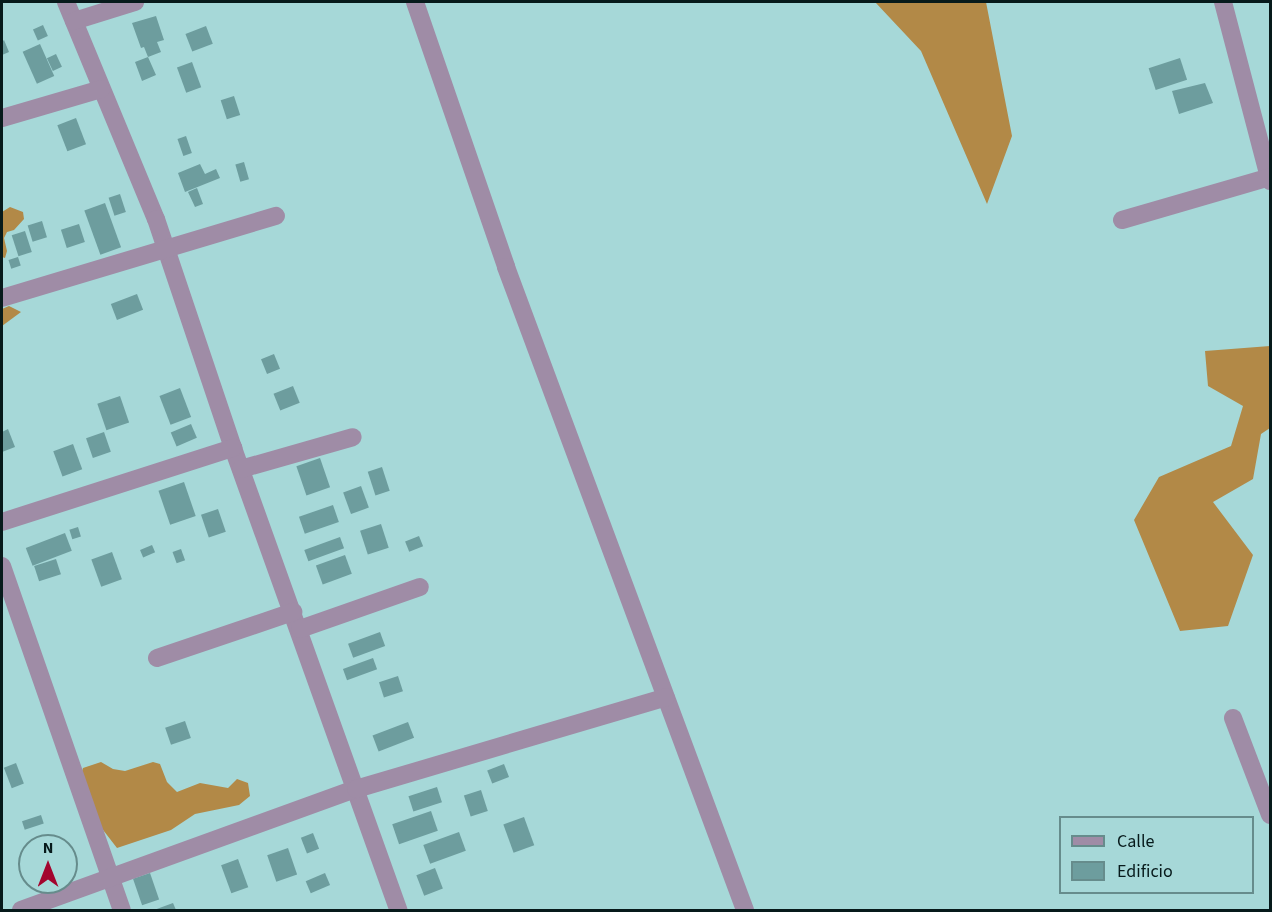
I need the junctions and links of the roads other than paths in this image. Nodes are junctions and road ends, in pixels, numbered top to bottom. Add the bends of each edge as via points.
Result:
1 (66, 2) edge
2 (135, 2) edge
3 (415, 2) edge
4 (1223, 2) edge
5 (74, 21) junction
6 (101, 89) junction
7 (2, 117) edge
8 (1270, 179) edge
9 (276, 216) dead end
10 (1122, 220) dead end
11 (165, 248) junction
12 (2, 298) edge
13 (354, 437) dead end
14 (233, 448) junction
15 (241, 470) junction
16 (2, 522) edge
17 (2, 566) edge
18 (420, 587) dead end
19 (296, 620) junction
20 (158, 658) dead end
21 (666, 697) junction
22 (1233, 718) dead end
23 (356, 789) junction
24 (1270, 816) edge
25 (111, 878) junction
26 (21, 910) edge
27 (122, 910) edge
28 (398, 910) edge
29 (745, 910) edge

1 - 5 street
2 - 5 street
3 - 21 street via 506,267
4 - 8 street
5 - 6 street
6 - 7 street
6 - 11 street
8 - 10 street
9 - 11 street
11 - 12 street
11 - 14 street
13 - 15 street
14 - 15 street
14 - 16 street
15 - 19 street
17 - 25 street
18 - 19 street
19 - 20 street
19 - 23 street
21 - 23 street
21 - 29 street
22 - 24 street
23 - 25 street
23 - 28 street
25 - 26 street
25 - 27 street

